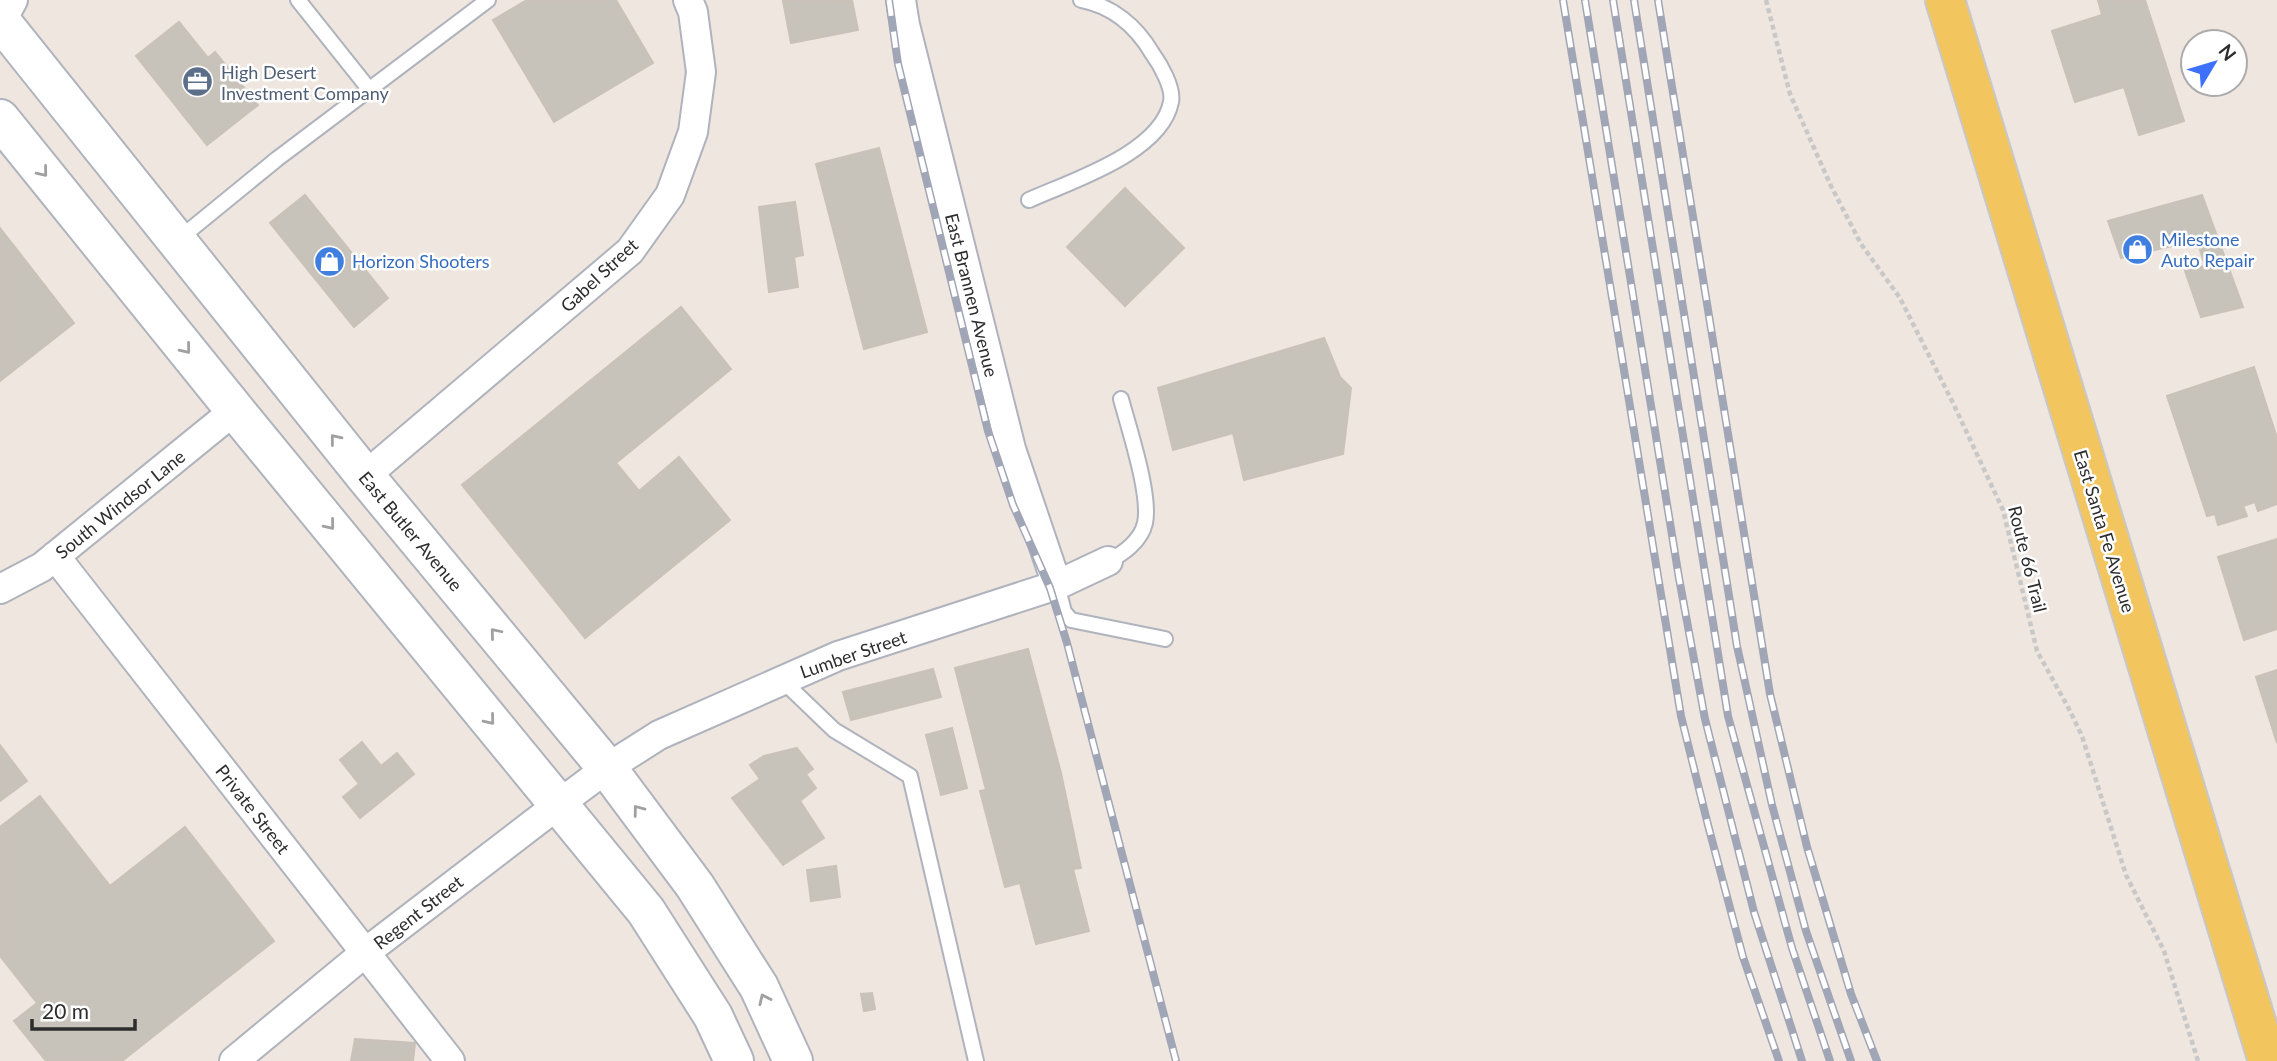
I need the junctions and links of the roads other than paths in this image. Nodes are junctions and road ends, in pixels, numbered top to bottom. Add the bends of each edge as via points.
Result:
1 (298, 0) edge
2 (488, 0) edge
3 (688, 0) edge
4 (901, 0) edge
5 (1081, 0) edge
6 (1945, 0) edge
7 (4, 16) edge
8 (369, 89) junction
9 (0, 119) edge
10 (1029, 200) dead end
11 (177, 241) junction
12 (1122, 399) dead end
13 (235, 410) junction
14 (365, 476) junction
15 (55, 556) junction
16 (1108, 561) joint
17 (1057, 585) junction
18 (0, 589) edge
19 (1165, 639) dead end
20 (782, 680) junction
21 (607, 768) junction
22 (559, 804) junction
23 (366, 952) junction
24 (233, 1061) edge
25 (450, 1061) edge
26 (734, 1061) edge
27 (793, 1061) edge
28 (976, 1061) edge
29 (2268, 1061) edge

1 - 8 lane
2 - 8 lane
3 - 14 street, Gabel Street via 701,72 693,132 670,195 630,251
4 - 17 street, East Brannen Avenue via 1011,449
5 - 10 lane via 1117,14 1143,38 1164,70 1172,101 1159,129 1129,155
6 - 29 main road, East Santa Fe Avenue
7 - 11 main road, East Butler Avenue
8 - 11 lane
9 -> 13 main road
14 -> 11 main road, East Butler Avenue
12 - 16 lane via 1146,502 1144,525 1126,552
13 - 15 street, South Windsor Lane
13 -> 22 main road
21 -> 14 main road, East Butler Avenue
15 - 18 street, South Windsor Lane
15 - 23 street, Private Street
16 - 17 street, Lumber Street
17 - 19 lane via 1071,620
17 - 20 street, Lumber Street via 838,656
20 - 21 street, Lumber Street via 659,735
20 - 28 lane via 834,730 910,776
21 - 22 street, Regent Street
27 -> 21 main road, East Butler Avenue via 759,987 695,886
22 - 23 street, Regent Street
22 - 26 main road via 646,911 713,1016
23 - 24 street, Regent Street
23 - 25 street, Private Street

